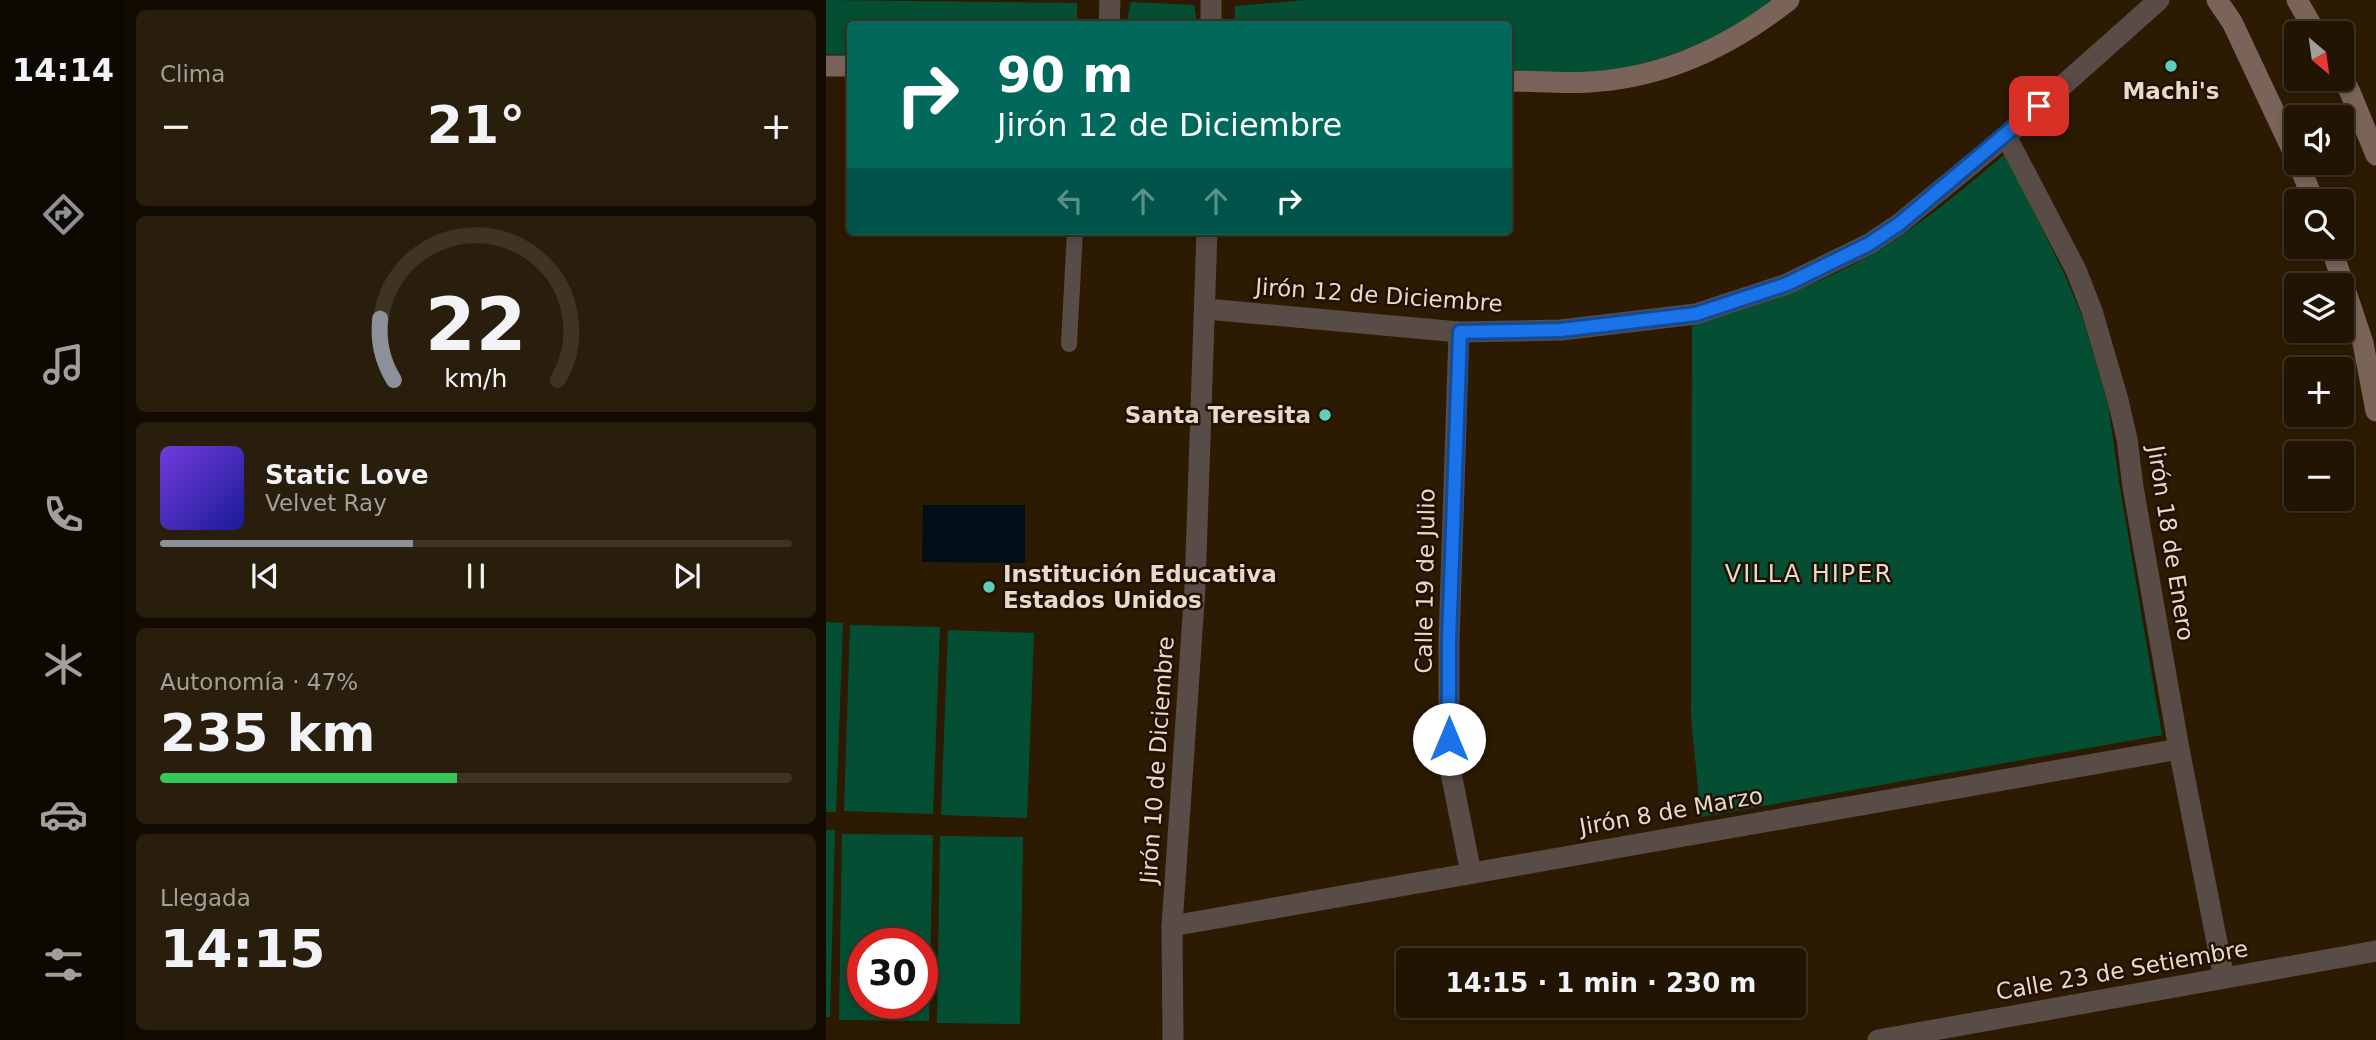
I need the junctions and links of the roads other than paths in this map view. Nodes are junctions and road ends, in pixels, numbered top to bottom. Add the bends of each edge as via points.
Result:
1 (1110, 0) edge
2 (1211, 0) edge
3 (1789, 0) edge
4 (2160, 0) edge
5 (2217, 0) edge
6 (2297, 0) edge
7 (1109, 21) edge
8 (1211, 21) edge
9 (2309, 21) edge
10 (826, 66) edge
11 (847, 66) edge
12 (1512, 81) edge
13 (2349, 91) edge
14 (2284, 132) edge
15 (2006, 136) junction
16 (2376, 155) edge
17 (1075, 235) edge
18 (1207, 235) edge
19 (2335, 259) edge
20 (1206, 309) junction
21 (1460, 332) junction
22 (1069, 344) dead end
23 (2376, 411) edge
24 (2179, 750) junction
25 (1471, 873) junction
26 (1172, 926) junction
27 (2376, 951) edge
28 (2224, 978) junction
29 (1173, 1040) edge
30 (1878, 1040) edge

1 - 7 street
2 - 8 street
3 - 12 main road via 1732,40 1684,64 1589,82
4 - 15 street, Jirón 12 de Diciembre
5 - 14 main road
6 - 9 main road
10 - 11 main road
13 - 16 main road
15 - 21 street, Jirón 12 de Diciembre via 1899,224 1787,284 1696,314 1561,330
15 - 24 street, Jirón 18 de Enero via 2076,270 2118,400
17 - 22 lane
18 - 20 street, Jirón 10 de Diciembre
19 - 23 main road via 2363,343
20 - 21 street, Jirón 12 de Diciembre
20 - 26 street, Jirón 10 de Diciembre via 1195,587
21 - 25 street, Calle 19 de Julio via 1449,640 1450,763
24 - 25 street, Jirón 8 de Marzo
24 - 28 street, Jirón 18 de Enero
25 - 26 street, Jirón 8 de Marzo
26 - 29 street, Jirón 10 de Diciembre
27 - 28 street, Calle 23 de Setiembre
28 - 30 street, Calle 23 de Setiembre

